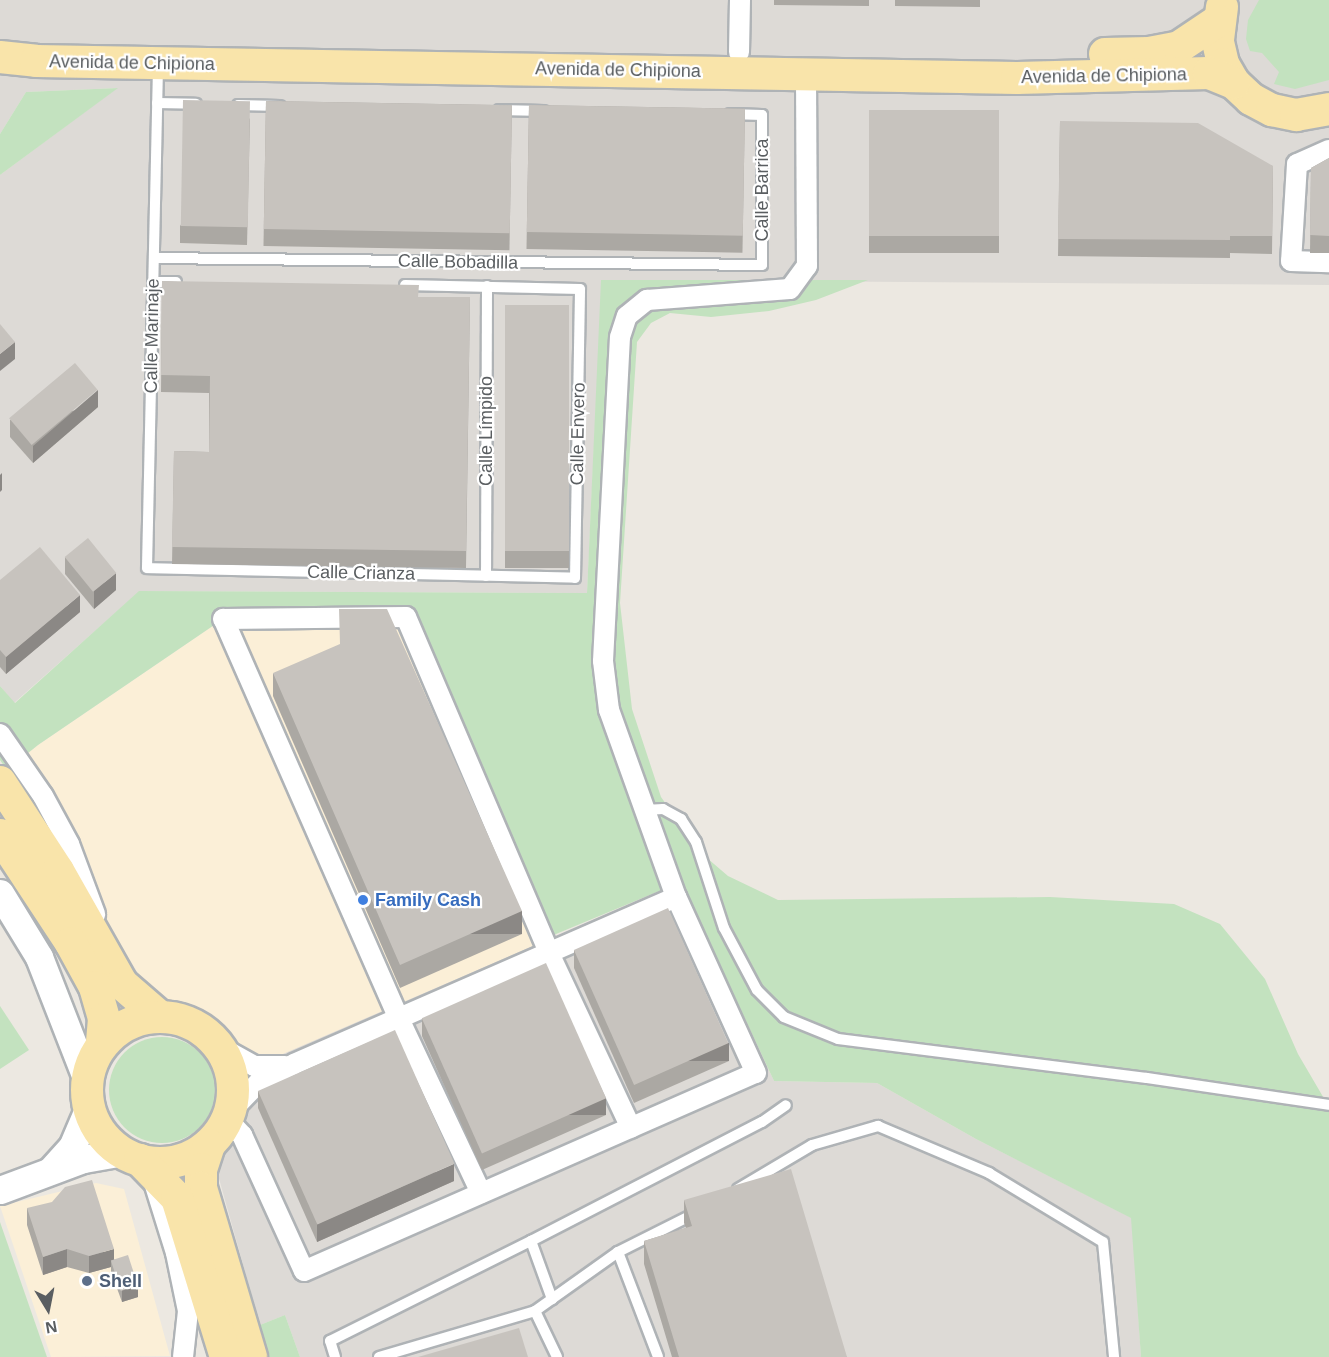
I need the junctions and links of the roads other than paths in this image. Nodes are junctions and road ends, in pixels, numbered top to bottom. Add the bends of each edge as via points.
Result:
1 (740, 0) edge
2 (1222, 10) edge
3 (0, 37) edge
4 (739, 52) junction
5 (0, 57) edge
6 (158, 63) junction
7 (806, 72) junction
8 (1234, 83) junction
9 (157, 104) junction
10 (204, 104) edge
11 (228, 105) edge
12 (287, 106) edge
13 (1329, 109) edge
14 (489, 110) edge
15 (560, 111) edge
16 (714, 114) edge
17 (1329, 150) edge
18 (154, 258) junction
19 (1329, 262) edge
20 (762, 266) joint
21 (153, 282) junction
22 (189, 282) edge
23 (391, 285) edge
24 (487, 286) junction
25 (580, 289) joint
26 (147, 568) joint
27 (486, 576) junction
28 (575, 578) joint
29 (0, 734) edge
30 (0, 782) edge
31 (645, 810) junction
32 (0, 835) edge
33 (0, 893) edge
34 (676, 897) junction
35 (549, 953) junction
36 (111, 962) junction
37 (159, 1016) junction
38 (399, 1019) junction
39 (102, 1044) junction
40 (222, 1048) junction
41 (294, 1064) junction
42 (88, 1094) junction
43 (786, 1105) dead end
44 (1329, 1105) edge
45 (230, 1115) junction
46 (632, 1128) junction
47 (209, 1145) junction
48 (137, 1161) junction
49 (46, 1175) junction
50 (4, 1185) edge
51 (481, 1193) junction
52 (731, 1193) edge
53 (712, 1204) edge
54 (531, 1241) junction
55 (618, 1252) junction
56 (552, 1299) junction
57 (535, 1311) junction
58 (183, 1357) edge
59 (226, 1357) edge
60 (251, 1357) edge
61 (335, 1357) edge
62 (379, 1357) edge
63 (557, 1357) edge
64 (658, 1357) edge
65 (1114, 1357) edge

1 - 4 street
2 - 4 main road, Avenida de Chipiona via 1179,47 1149,53
2 - 8 main road via 1221,53
3 - 4 main road, Avenida de Chipiona via 39,43
5 - 6 main road, Avenida de Chipiona
6 - 7 main road, Avenida de Chipiona
6 - 9 lane, Calle Marinaje
7 - 8 main road, Avenida de Chipiona via 1017,78 1209,73
7 - 31 street via 807,266 790,290 647,300 627,316 620,337 603,661 609,710
8 - 13 main road via 1251,99 1272,110 1296,115
9 - 10 lane
9 - 18 lane, Calle Marinaje
11 - 12 lane
14 - 15 lane
16 - 20 lane, Calle Barrica via 762,115
17 - 19 street via 1297,164 1291,261
18 - 20 lane, Calle Bobadilla
18 - 21 lane, Calle Marinaje
21 - 22 lane
21 - 26 lane, Calle Marinaje
23 - 24 lane, Calle Bobadilla
24 - 25 lane, Calle Bobadilla
24 - 27 lane, Calle Límpido
25 - 28 lane, Calle Envero
26 - 27 lane, Calle Crianza
27 - 28 lane, Calle Crianza
29 - 36 street via 43,796 69,844
30 - 36 main road
31 - 34 street
31 - 44 lane via 663,809 681,819 696,842 724,928 757,990 784,1017 838,1039
32 - 39 main road via 95,987 104,1019
33 - 42 street via 39,957
34 - 35 street
34 - 46 street via 756,1073
35 - 38 street
35 - 38 street via 406,616 223,619
35 - 46 street
36 - 37 main road via 122,984
37 - 39 main road via 138,1019
37 - 40 main road via 180,1018 202,1029
38 - 41 street
38 - 51 street
39 - 42 main road
40 - 41 street via 254,1066
40 - 45 main road via 234,1081
41 - 45 street via 258,1082
42 - 48 main road via 100,1132
42 - 49 street via 72,1147
43 - 54 lane via 762,1122
45 - 47 main road
45 - 51 street via 243,1135 304,1270
46 - 51 street
47 - 48 main road via 171,1162
47 - 60 main road via 201,1169 201,1188
48 - 49 street via 83,1159
48 - 58 street via 176,1253 188,1311
48 - 59 main road via 177,1198
49 - 50 street
52 - 65 lane via 774,1164 812,1145 878,1126 979,1169 1103,1242
53 - 55 lane
54 - 56 lane
54 - 61 lane via 330,1341
55 - 56 lane
55 - 64 lane
56 - 57 lane
57 - 62 lane
57 - 63 lane

